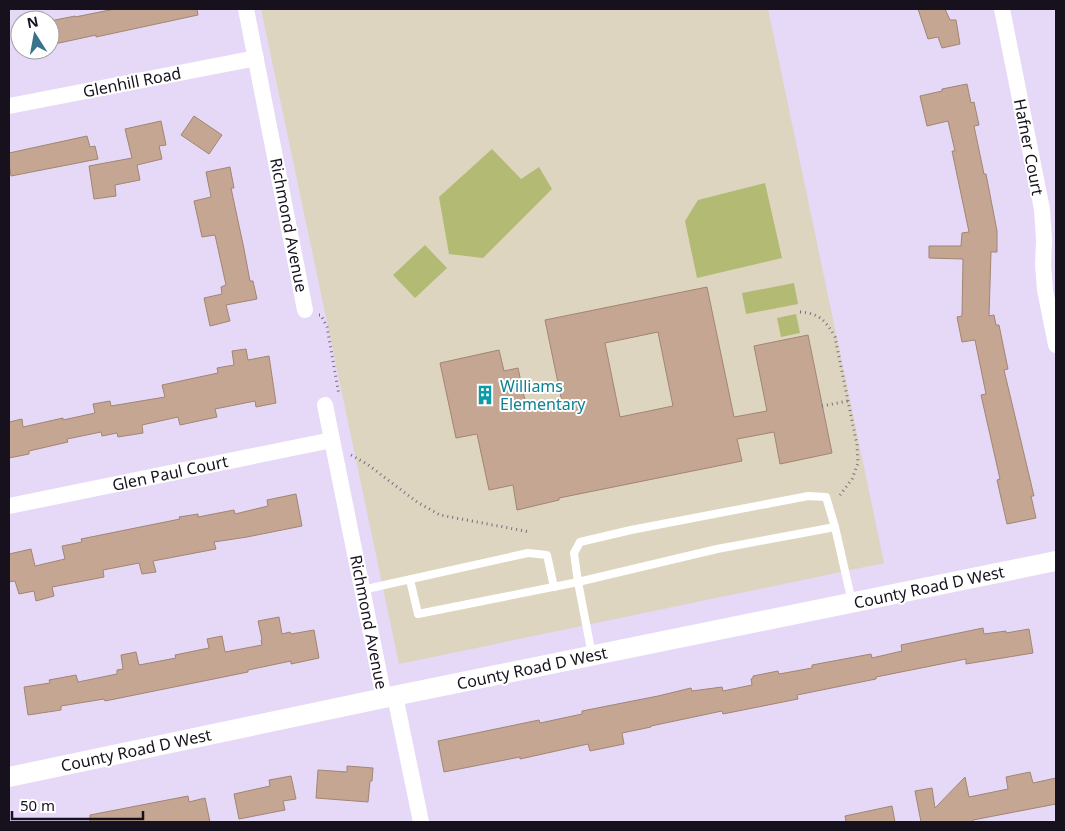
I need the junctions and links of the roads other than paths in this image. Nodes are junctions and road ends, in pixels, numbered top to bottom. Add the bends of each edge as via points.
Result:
1 (246, 9) edge
2 (1002, 9) edge
3 (256, 58) junction
4 (9, 106) edge
5 (306, 310) road end
6 (1056, 345) edge
7 (332, 402) road end
8 (333, 446) junction
9 (9, 506) edge
10 (835, 527) junction
11 (1056, 561) edge
12 (410, 580) junction
13 (578, 582) junction
14 (554, 587) junction
15 (362, 590) junction
16 (852, 602) junction
17 (592, 655) junction
18 (390, 697) junction
19 (9, 777) edge
20 (421, 822) edge

1 - 3 street, Richmond Avenue
2 - 6 street, Hafner Court via 1042,209 1045,290
3 - 4 street, Glenhill Road
3 - 5 street, Richmond Avenue
7 - 8 street, Richmond Avenue
8 - 9 street, Glen Paul Court
8 - 15 street, Richmond Avenue
10 - 13 lane
10 - 13 lane via 826,497 808,496 631,530 580,542 574,553
10 - 16 lane
11 - 16 street, County Road D West
12 - 14 lane via 528,553 547,555
12 - 14 lane via 418,614
12 - 15 lane
13 - 14 lane
13 - 17 lane
15 - 18 street, Richmond Avenue
16 - 17 street, County Road D West
17 - 18 street, County Road D West
18 - 19 street, County Road D West
18 - 20 street, Richmond Avenue

